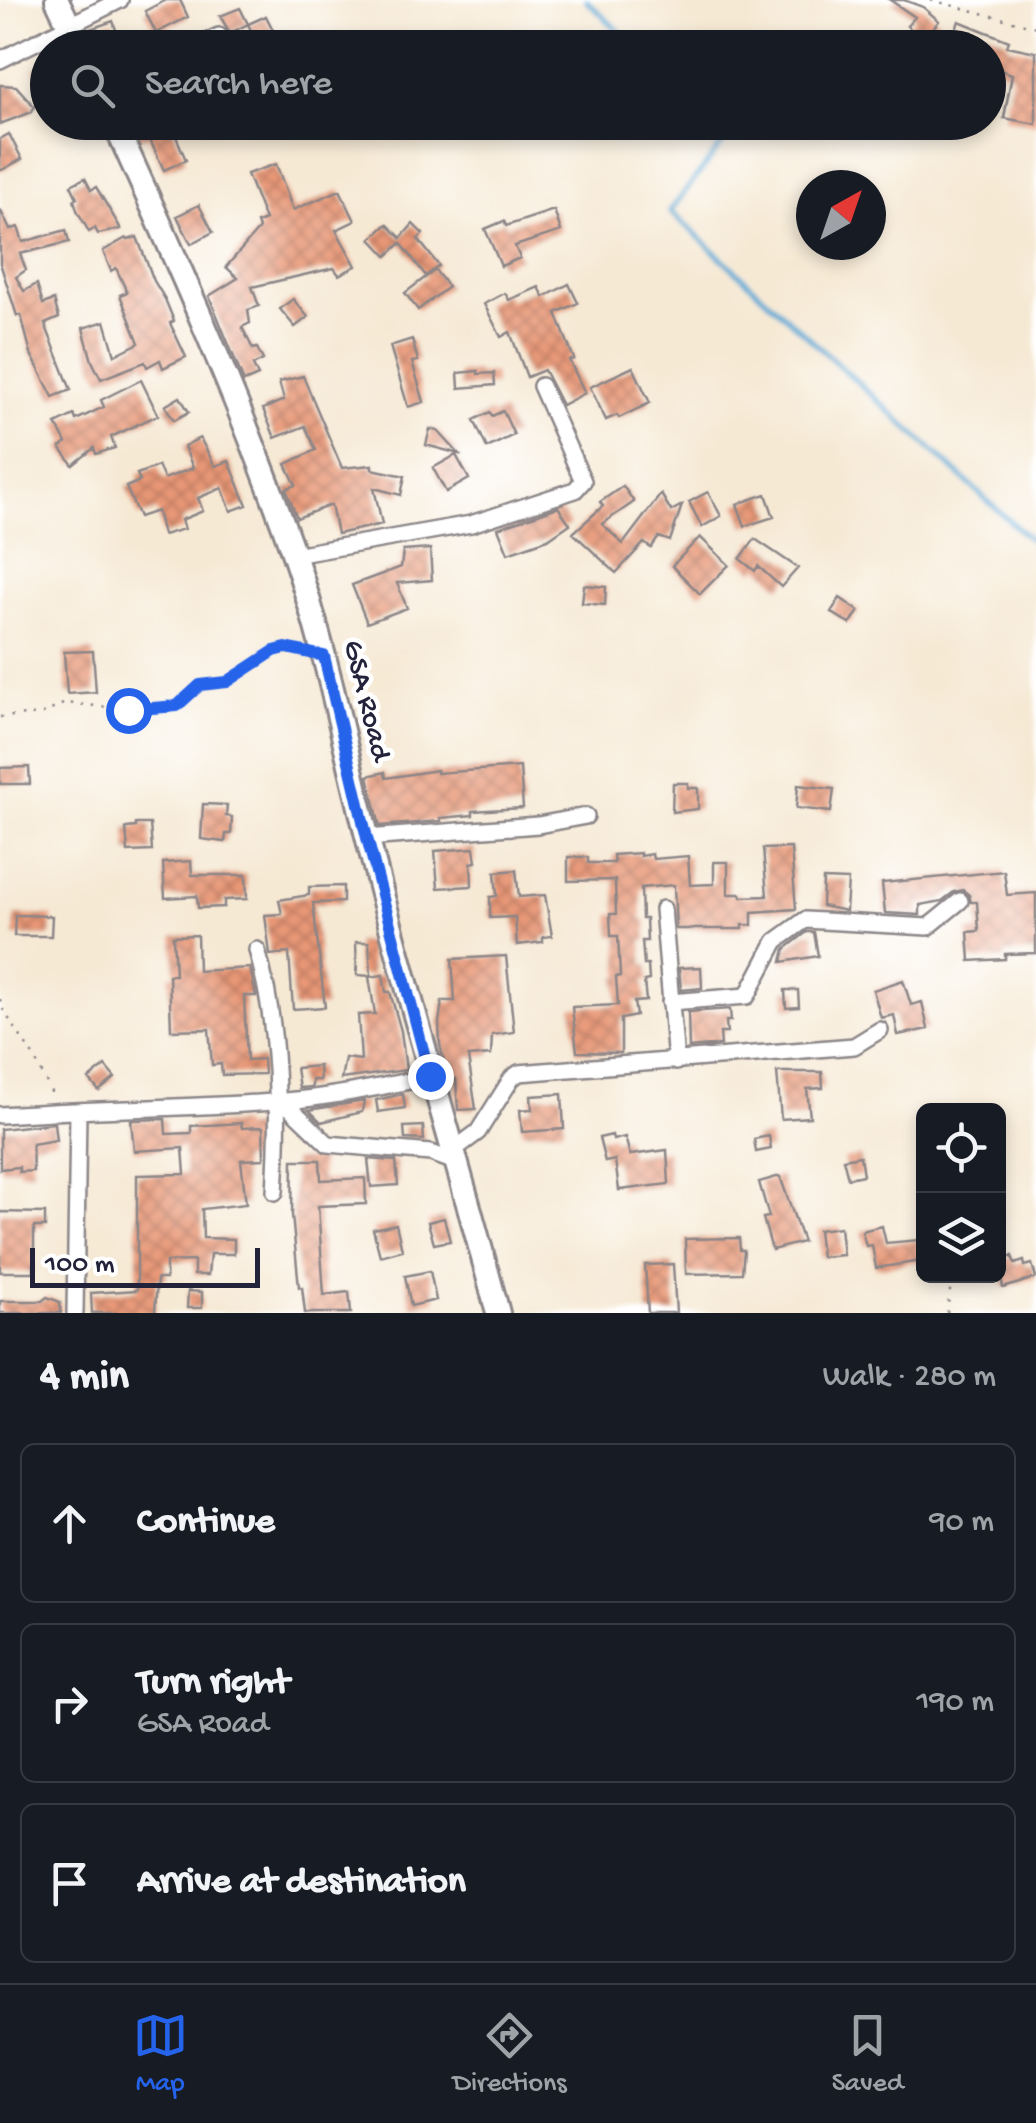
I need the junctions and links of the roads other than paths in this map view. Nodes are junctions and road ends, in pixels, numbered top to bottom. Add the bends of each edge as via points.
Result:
1 (58, 0) edge
2 (120, 0) edge
3 (72, 30) edge
4 (84, 30) edge
5 (30, 51) edge
6 (0, 60) edge
7 (122, 140) edge
8 (541, 386) dead end
9 (294, 555) junction
10 (586, 816) dead end
11 (367, 838) junction
12 (960, 901) dead end
13 (664, 909) dead end
14 (258, 950) dead end
15 (670, 1002) junction
16 (880, 1030) dead end
17 (676, 1062) junction
18 (430, 1076) junction
19 (280, 1101) junction
20 (71, 1112) junction
21 (0, 1115) edge
22 (456, 1156) junction
23 (275, 1192) dead end
24 (75, 1313) edge
25 (498, 1313) edge

1 - 3 street
2 - 4 street
5 - 6 street
7 - 9 street, GSA Road via 205,322
8 - 9 street via 583,481 575,490 471,524
9 - 11 street, GSA Road
10 - 11 street
11 - 18 street, GSA Road
12 - 15 street via 928,927 805,920 776,941 747,996
13 - 15 street
14 - 19 street
15 - 17 street
16 - 17 street via 854,1046
17 - 22 street via 519,1073
18 - 19 street
18 - 22 street, GSA Road
19 - 20 street
19 - 22 street via 328,1144
19 - 23 street
20 - 21 street
20 - 24 street
22 - 25 street, GSA Road

